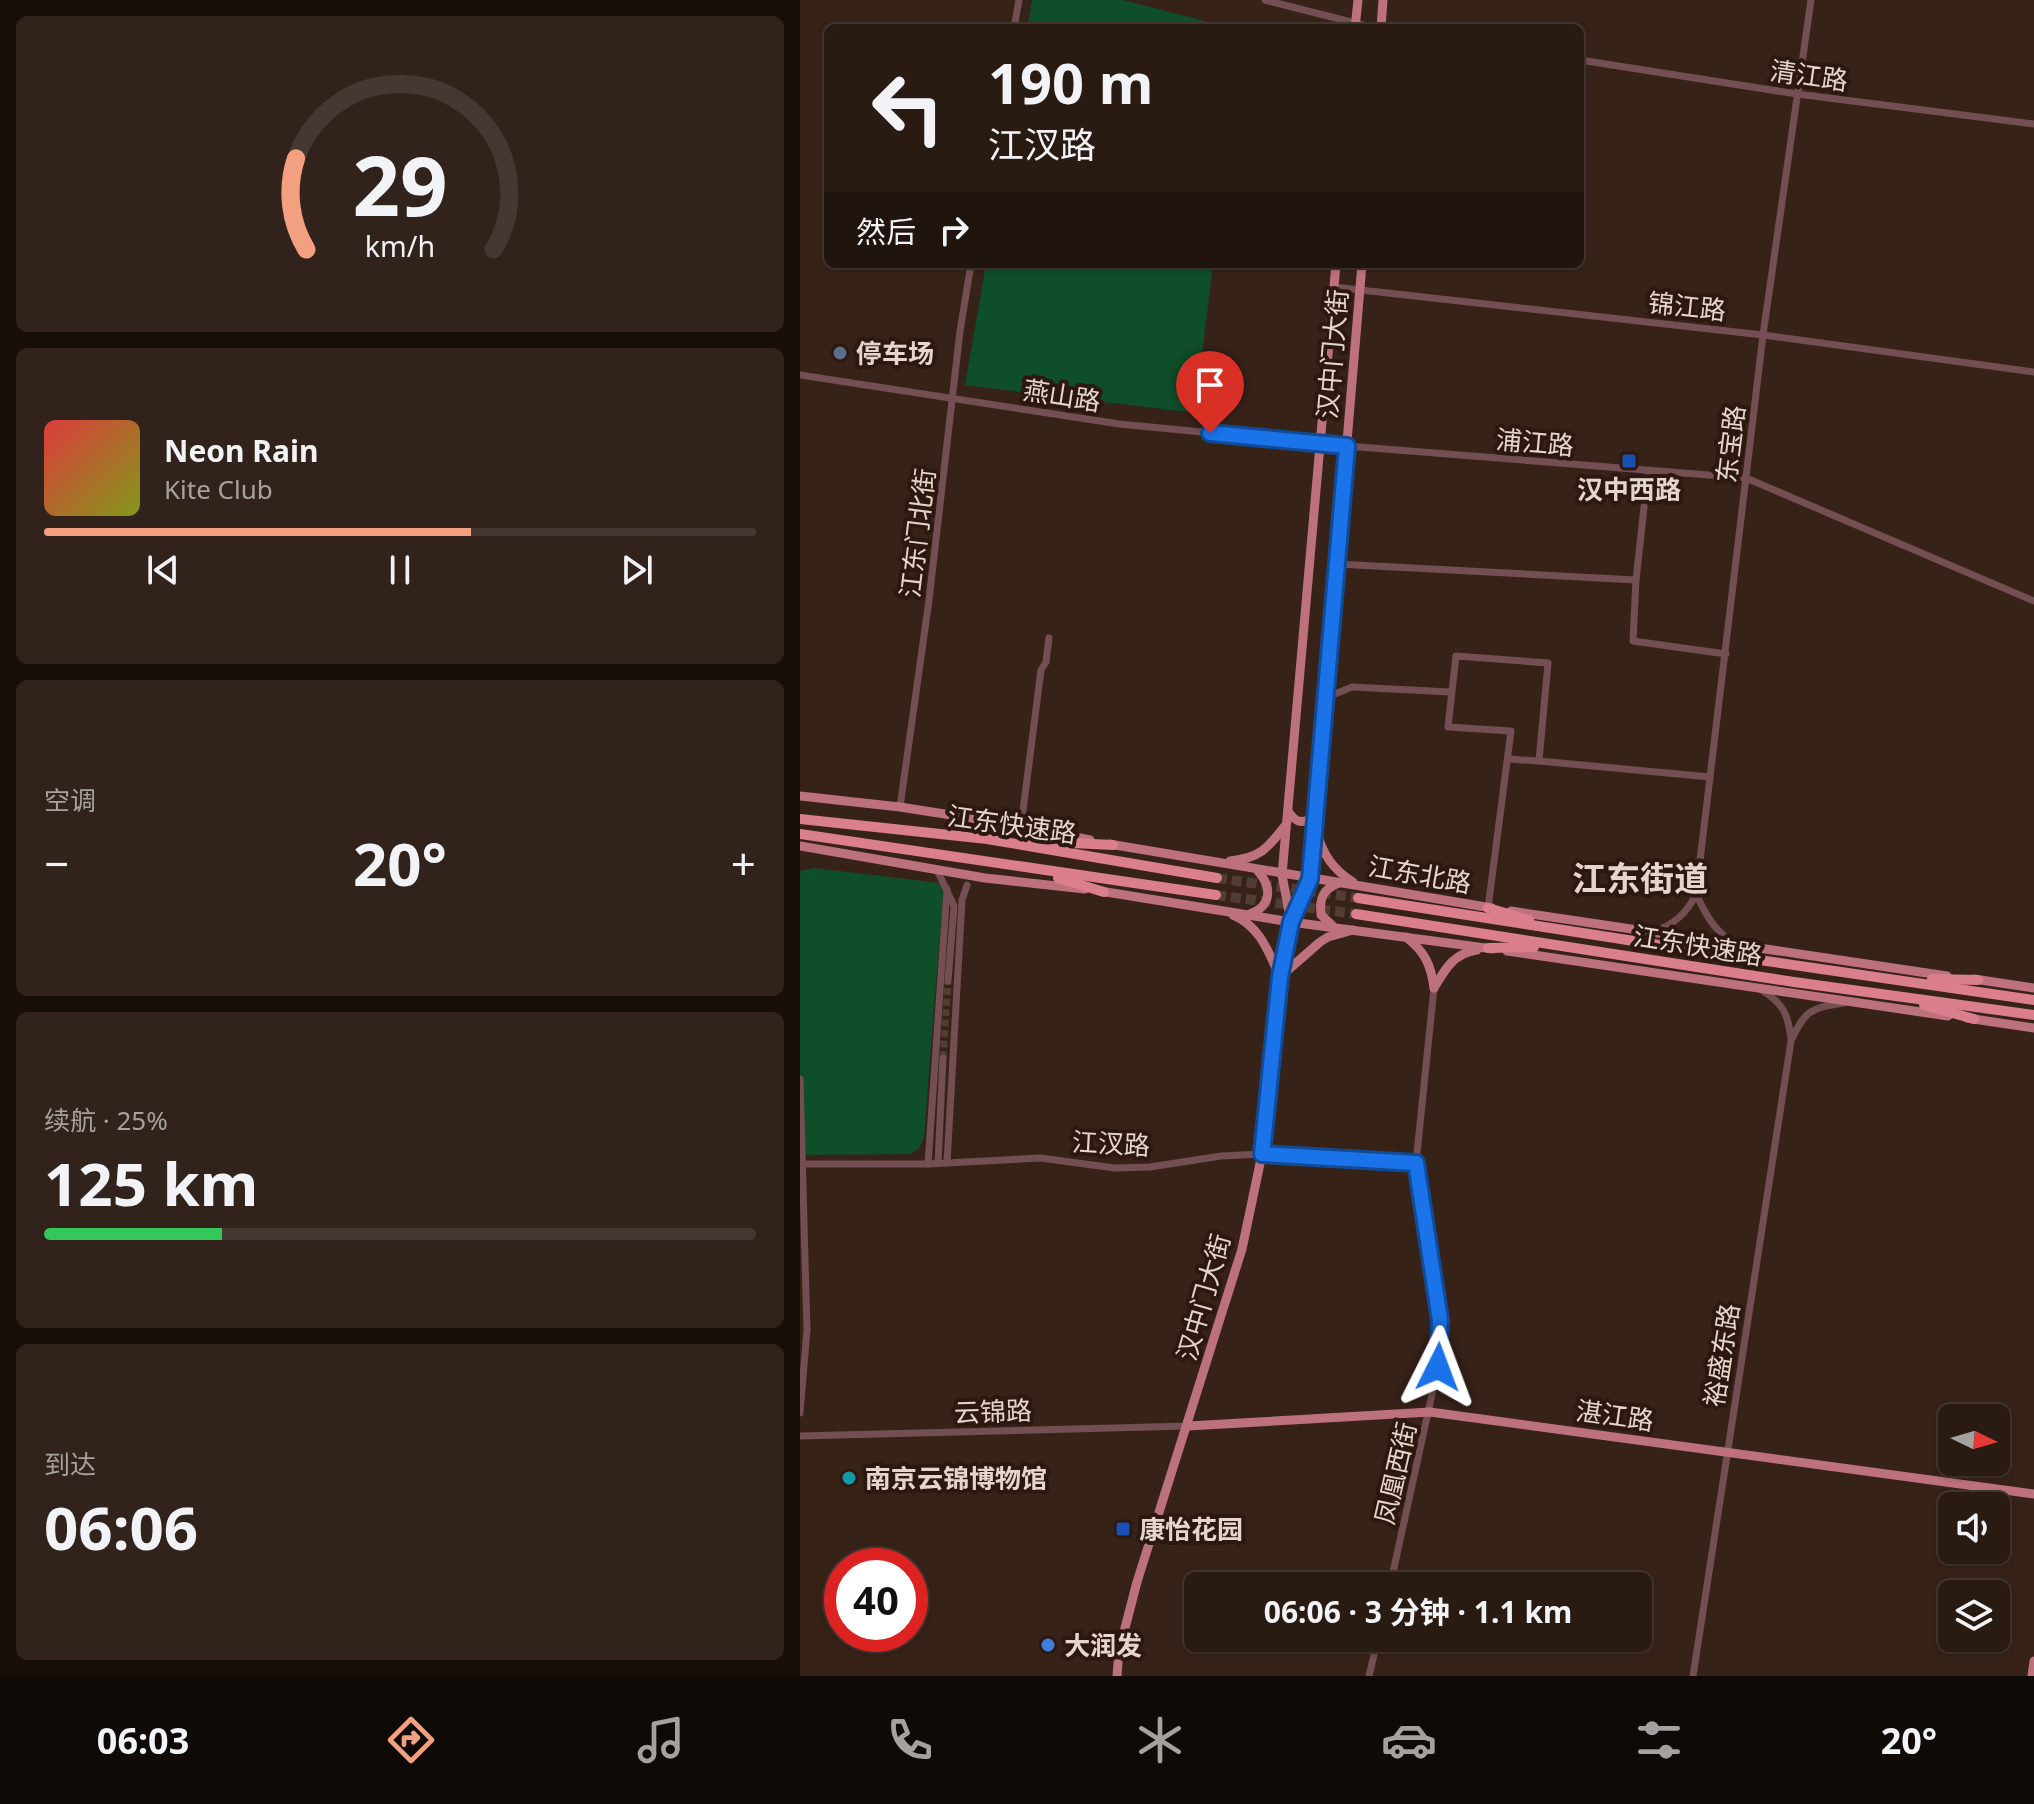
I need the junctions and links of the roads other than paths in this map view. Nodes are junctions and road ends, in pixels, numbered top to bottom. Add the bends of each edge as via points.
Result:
1 (1019, 0) edge
2 (1265, 0) edge
3 (1358, 0) edge
4 (1383, 0) edge
5 (1811, 0) edge
6 (1015, 24) edge
7 (1349, 24) edge
8 (1356, 24) edge
9 (1379, 24) edge
10 (1584, 61) edge
11 (1797, 94) junction
12 (2034, 124) edge
13 (970, 268) edge
14 (1336, 268) edge
15 (1362, 268) edge
16 (1334, 287) junction
17 (1359, 290) junction
18 (1763, 335) junction
19 (2034, 372) edge
20 (800, 375) edge
21 (952, 399) junction
22 (1320, 444) junction
23 (1347, 446) junction
24 (1648, 471) junction
25 (1746, 478) junction
26 (1337, 564) junction
27 (1636, 580) junction
28 (2034, 601) edge
29 (1049, 638) dead end
30 (1726, 654) junction
31 (1451, 692) junction
32 (1325, 698) junction
33 (1508, 759) junction
34 (1539, 761) junction
35 (1710, 777) junction
36 (800, 796) edge
37 (900, 807) junction
38 (1288, 811) junction
39 (1315, 814) junction
40 (800, 819) edge
41 (1287, 823) junction
42 (1021, 826) junction
43 (1314, 827) junction
44 (800, 834) edge
45 (987, 839) junction
46 (1113, 845) junction
47 (800, 846) edge
48 (1222, 862) junction
49 (1022, 867) junction
50 (937, 870) junction
51 (1258, 871) junction
52 (1282, 875) junction
53 (985, 878) junction
54 (1217, 878) tunnel mouth
55 (1310, 879) junction
56 (1339, 883) junction
57 (967, 885) junction
58 (1359, 886) junction
59 (947, 889) junction
60 (1104, 892) junction
61 (1696, 894) junction
62 (1216, 895) tunnel mouth
63 (1358, 898) tunnel mouth
64 (954, 906) junction
65 (1488, 908) junction
66 (1219, 909) junction
67 (1250, 914) junction
68 (1356, 914) tunnel mouth
69 (1291, 922) junction
70 (1333, 926) junction
71 (1358, 929) junction
72 (1569, 932) junction
73 (1653, 932) junction
74 (1404, 936) junction
75 (1740, 946) junction
76 (1566, 947) junction
77 (1488, 948) junction
78 (1280, 977) junction
79 (1889, 979) junction
80 (1978, 980) junction
81 (948, 981) tunnel mouth
82 (941, 987) junction
83 (2033, 987) edge
84 (1434, 988) junction
85 (957, 989) junction
86 (1761, 989) junction
87 (1887, 994) junction
88 (2034, 1000) edge
89 (1851, 1002) junction
90 (939, 1008) junction
91 (956, 1011) junction
92 (2034, 1015) edge
93 (1974, 1019) junction
94 (2032, 1028) edge
95 (938, 1029) junction
96 (954, 1029) junction
97 (1791, 1041) junction
98 (953, 1051) junction
99 (936, 1052) junction
100 (943, 1058) tunnel mouth
101 (800, 1079) edge
102 (1262, 1154) junction
103 (938, 1163) junction
104 (947, 1163) junction
105 (1416, 1163) junction
106 (804, 1164) junction
107 (928, 1164) junction
108 (1430, 1412) junction
109 (800, 1413) edge
110 (1188, 1426) junction
111 (800, 1436) edge
112 (1726, 1452) junction
113 (2034, 1494) edge
114 (1393, 1572) edge
115 (1375, 1652) edge
116 (2034, 1661) edge
117 (1117, 1676) edge
118 (1369, 1676) edge
119 (1693, 1676) edge
120 (2032, 1676) edge

1 - 6 street
2 - 7 street
3 - 8 main road
4 - 9 main road
5 - 11 street, 东宝路
10 - 11 street, 清江路
11 - 12 street, 清江路
11 - 18 street, 东宝路
13 - 21 street, 江东门北街
14 - 16 main road, 汉中门大街
15 - 17 main road, 汉中门大街
16 - 17 street, 锦江路
16 - 22 main road, 汉中门大街
17 - 18 street, 锦江路
17 - 23 main road, 汉中门大街
18 - 19 street, 锦江路
18 - 25 street, 东宝路
20 - 21 street, 燕山路
21 - 22 street, 燕山路 via 1119,424
21 - 37 street, 江东门北街
22 - 23 street, 浦江路
22 - 38 main road, 汉中门大街
23 - 24 street, 浦江路
23 - 26 main road, 汉中门大街
24 - 25 street, 浦江路
24 - 27 street
25 - 28 street, 浦江路
25 - 30 street, 东宝路
26 - 27 street
26 - 32 main road, 汉中门大街
27 - 30 street via 1633,641
29 - 42 street
30 - 35 street, 东宝路
31 - 32 street via 1352,687
31 - 33 street via 1448,727 1511,731
31 - 34 street via 1456,656 1548,663
32 - 39 main road, 汉中门大街
33 - 34 street
33 - 65 street
34 - 35 street
35 - 61 street, 东宝路
36 - 37 main road, 江东北路
37 - 42 main road, 江东北路
38 - 39 main road via 1301,822
38 - 41 main road, 汉中门大街
39 - 43 main road, 汉中门大街
40 - 45 highway, 江东快速路
41 - 48 main road via 1262,853
41 - 52 main road, 汉中门大街
42 - 46 main road, 江东北路
43 - 55 main road, 汉中门大街
43 - 58 main road via 1329,862
44 - 49 highway, 江东快速路
45 - 46 highway
45 - 54 highway, 江东快速路
46 - 48 main road, 江东北路
47 - 50 main road
48 - 51 main road, 江东北路
49 - 60 highway
49 - 62 highway, 江东快速路
50 - 53 main road
50 - 59 street
51 - 52 main road, 江东北路
51 - 67 main road via 1268,885 1268,899
52 - 55 main road, 江东北路
52 - 69 main road, 汉中门大街
53 - 57 street
53 - 60 main road
55 - 56 main road, 江东北路
55 - 69 main road, 汉中门大街
56 - 58 main road, 江东北路
56 - 70 main road via 1326,889 1320,907
57 - 64 street
57 - 85 street
58 - 65 main road, 江东北路
59 - 64 street
59 - 82 street
60 - 66 main road
61 - 73 street via 1670,926
61 - 75 street via 1723,936
63 - 72 highway, 江东快速路
64 - 81 street
65 - 72 highway
65 - 73 main road, 江东北路
66 - 67 main road
66 - 78 main road via 1242,918 1256,931
67 - 69 main road
68 - 76 highway, 江东快速路
69 - 70 main road
69 - 78 main road, 汉中门大街
70 - 71 main road
71 - 74 main road
71 - 78 main road via 1328,937
72 - 79 highway, 江东快速路
73 - 75 main road, 江东北路
74 - 77 main road
74 - 84 main road via 1423,952
75 - 80 main road, 江东北路
76 - 77 highway
76 - 87 highway, 江东快速路
77 - 84 main road via 1451,961
77 - 86 main road
78 - 102 main road, 汉中门大街
79 - 80 highway
79 - 88 highway, 江东快速路
80 - 83 main road, 江东北路
82 - 85 street via 948,994
82 - 90 street
84 - 105 street, 凤凰西街
85 - 91 street
86 - 89 main road
86 - 97 street, 裕盛东路 via 1784,1008
87 - 92 highway, 江东快速路
87 - 93 highway
89 - 93 main road
89 - 97 street, 裕盛东路 via 1809,1012
90 - 91 street via 950,1002
90 - 95 street
91 - 96 street
93 - 94 main road
95 - 96 street via 945,1035
95 - 99 street
96 - 98 street
97 - 112 street, 裕盛东路
98 - 99 street via 941,1045
98 - 104 street
99 - 107 street
100 - 103 street
101 - 106 street
102 - 104 street, 江汊路 via 1115,1168 1040,1158
102 - 105 street, 江汊路
102 - 110 main road, 汉中门大街 via 1242,1249
103 - 104 street, 江汊路
103 - 107 street, 江汊路
105 - 108 street, 凤凰西街 via 1440,1320
106 - 107 street, 江汊路
106 - 109 street via 807,1330
108 - 110 main road, 湛江路
108 - 112 main road, 湛江路
108 - 114 street, 凤凰西街
110 - 111 street, 云锦路
110 - 117 main road, 汉中门大街 via 1137,1582
112 - 113 main road, 湛江路
112 - 119 street, 裕盛东路
115 - 118 street
116 - 120 main road

